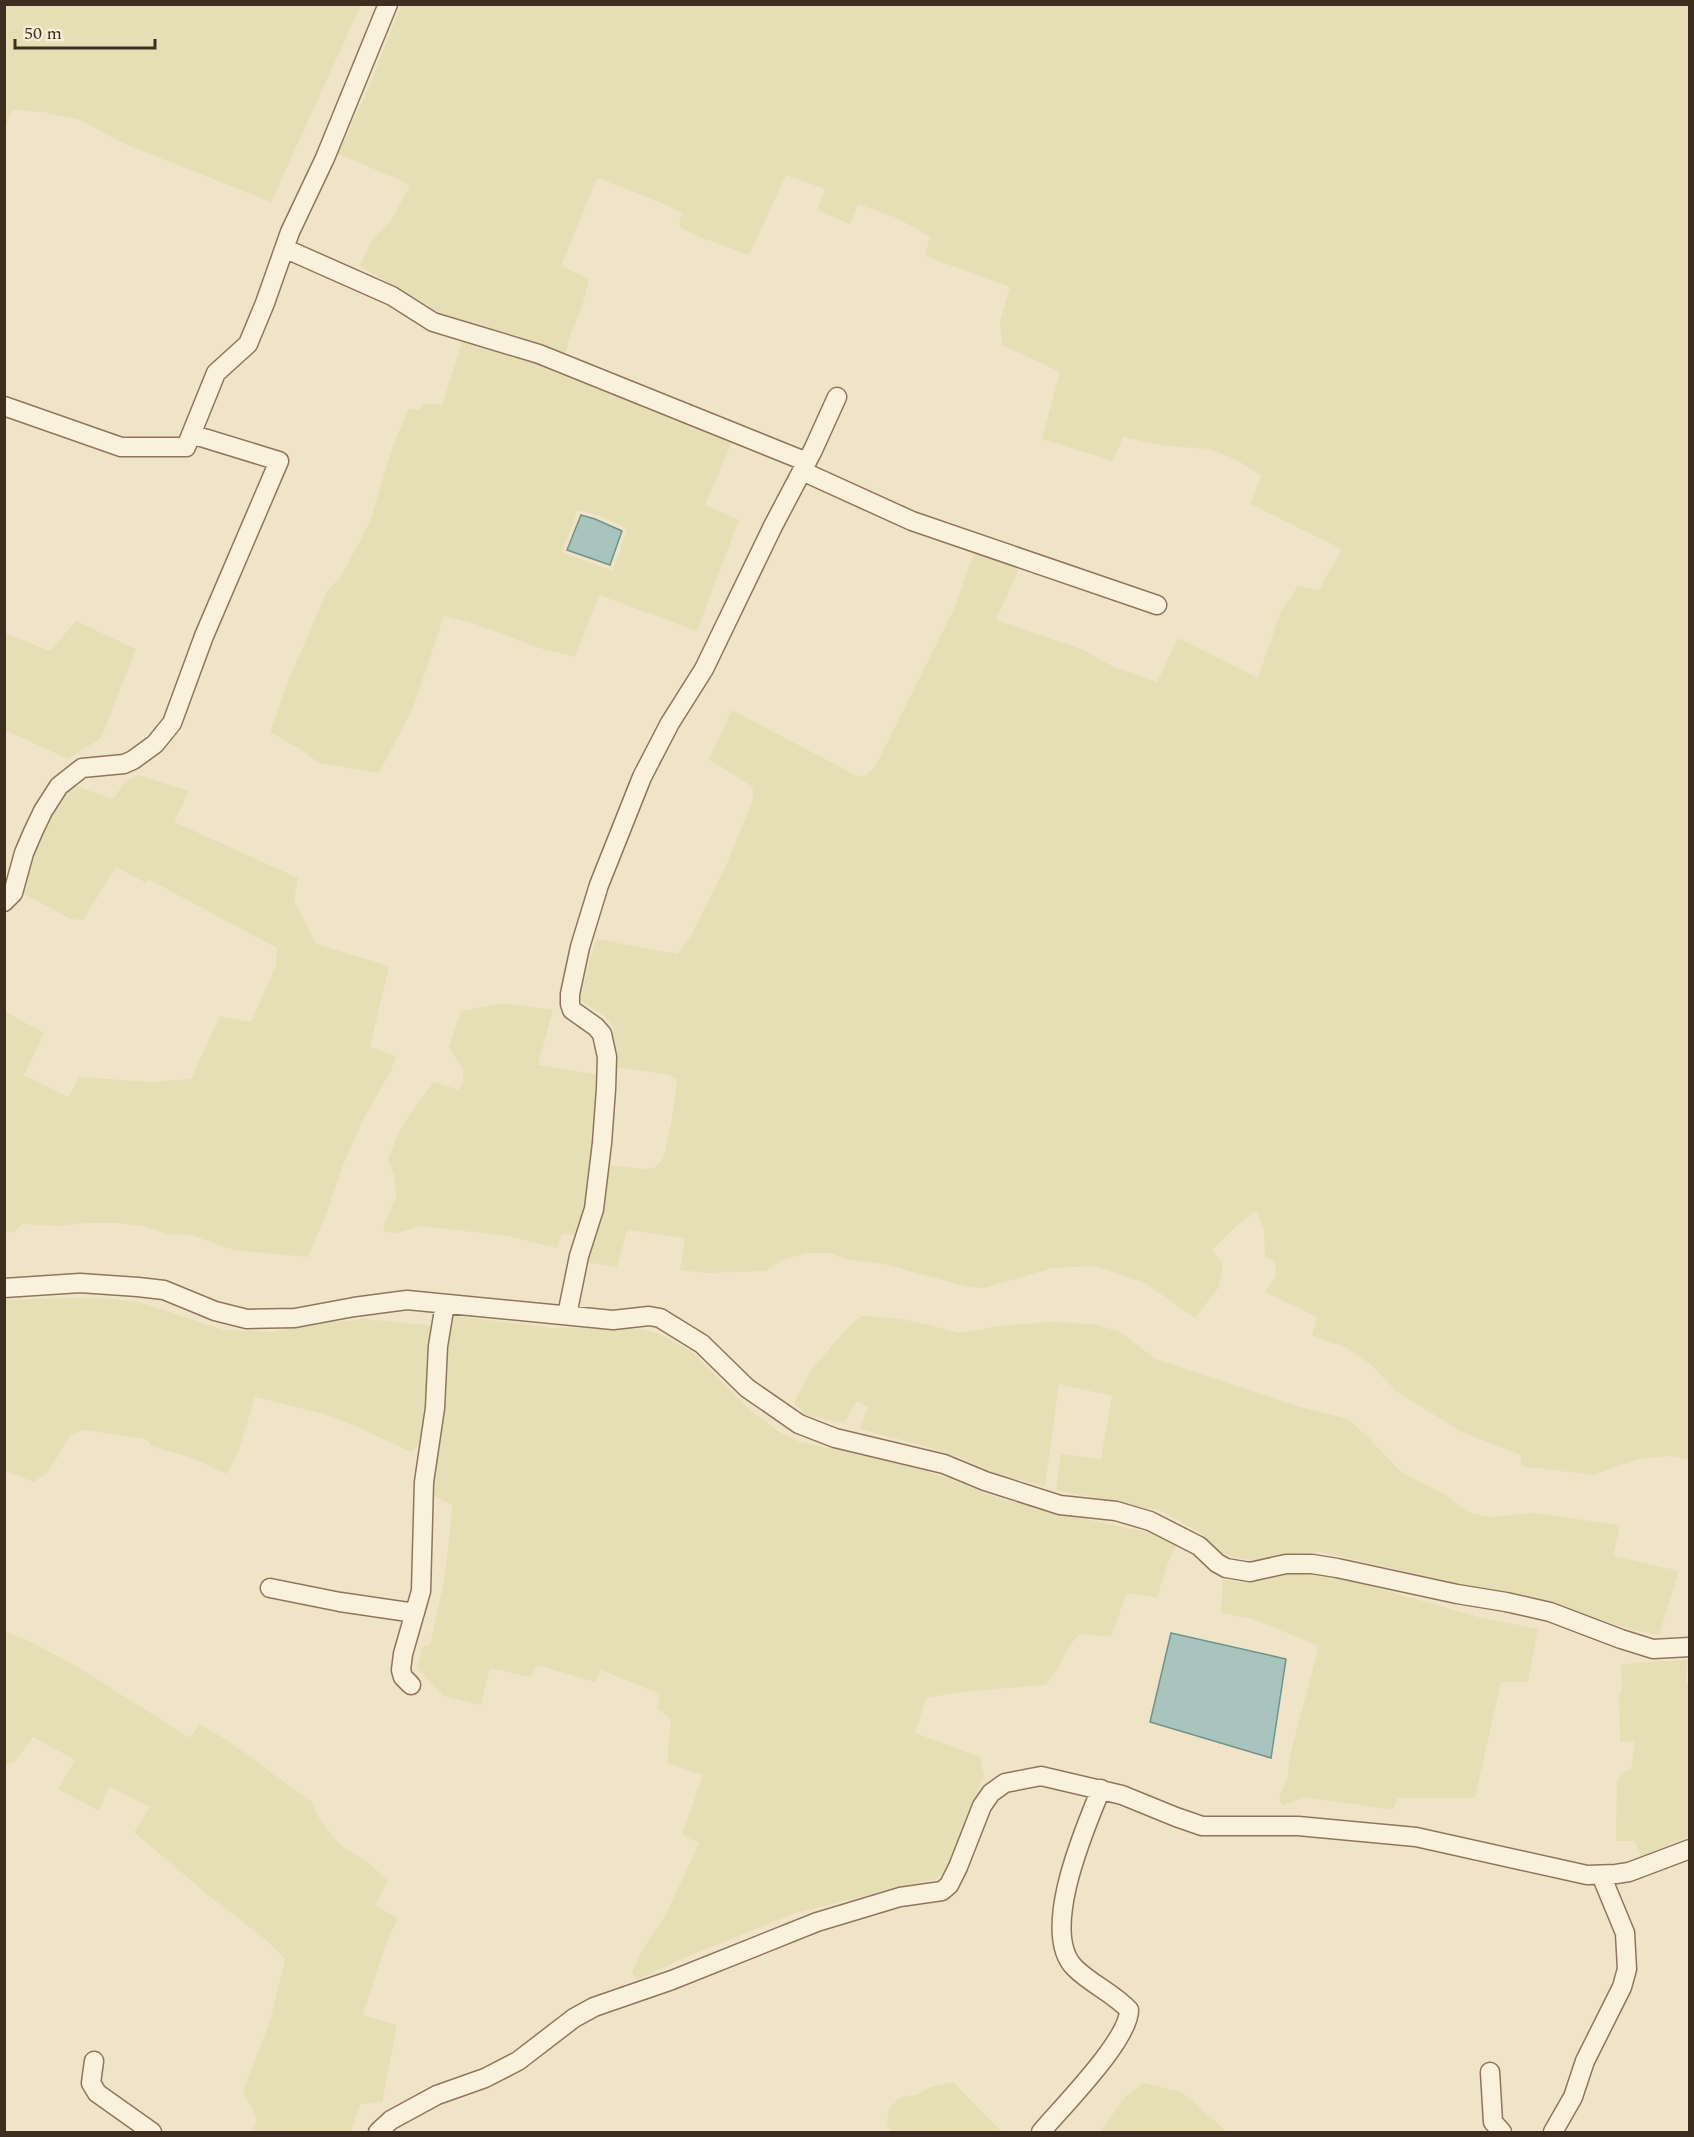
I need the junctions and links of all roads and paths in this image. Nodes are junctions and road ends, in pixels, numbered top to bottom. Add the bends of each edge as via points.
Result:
1 (388, 4) edge
2 (286, 249) junction
3 (837, 398) dead end
4 (4, 406) edge
5 (191, 434) junction
6 (805, 466) junction
7 (1157, 605) dead end
8 (4, 902) edge
9 (4, 1288) edge
10 (445, 1304) junction
11 (567, 1315) junction
12 (270, 1588) dead end
13 (415, 1613) junction
14 (1689, 1647) edge
15 (411, 1685) dead end
16 (1101, 1789) junction
17 (1689, 1849) edge
18 (1601, 1875) junction
19 (94, 2061) dead end
20 (1490, 2072) dead end
21 (152, 2133) edge
22 (378, 2133) edge
23 (1041, 2133) edge
24 (1502, 2133) edge
25 (1553, 2133) edge

1 - 2 street
2 - 5 street via 248,344 216,373
2 - 6 street via 392,296 433,322 540,354
3 - 6 street
4 - 5 street via 121,447 186,447
5 - 8 street via 279,461 204,636 172,723 155,744 133,760 82,768 59,786 33,832 13,893
6 - 7 street via 912,521
6 - 11 street via 704,669 642,777 598,885 580,947 570,1004 572,1010 602,1034 607,1057 606,1089 594,1209
9 - 10 street via 80,1283 164,1290 215,1311 247,1319 295,1318 406,1300
10 - 11 street
10 - 13 street via 424,1482 421,1591
11 - 14 street via 613,1320 660,1318 702,1344 747,1389 799,1424 835,1438 944,1464 1060,1505 1116,1511 1150,1521 1199,1546 1226,1568 1250,1572 1286,1564 1337,1568 1550,1612 1653,1649
12 - 13 street
13 - 15 street via 401,1670
16 - 18 street via 1202,1826 1298,1826 1416,1838
16 - 22 street via 1041,1776 1005,1783 982,1806 958,1867 942,1891 900,1897 817,1922 594,2007 518,2061 437,2095 391,2120
16 - 23 street via 1071,1872 1061,1939 1074,1968 1121,2001 1129,2010 1129,2018 1115,2045
17 - 18 street via 1629,1872
18 - 25 street via 1625,1933 1627,1969 1573,2097
19 - 21 street via 91,2083 97,2093
20 - 24 street via 1493,2122

